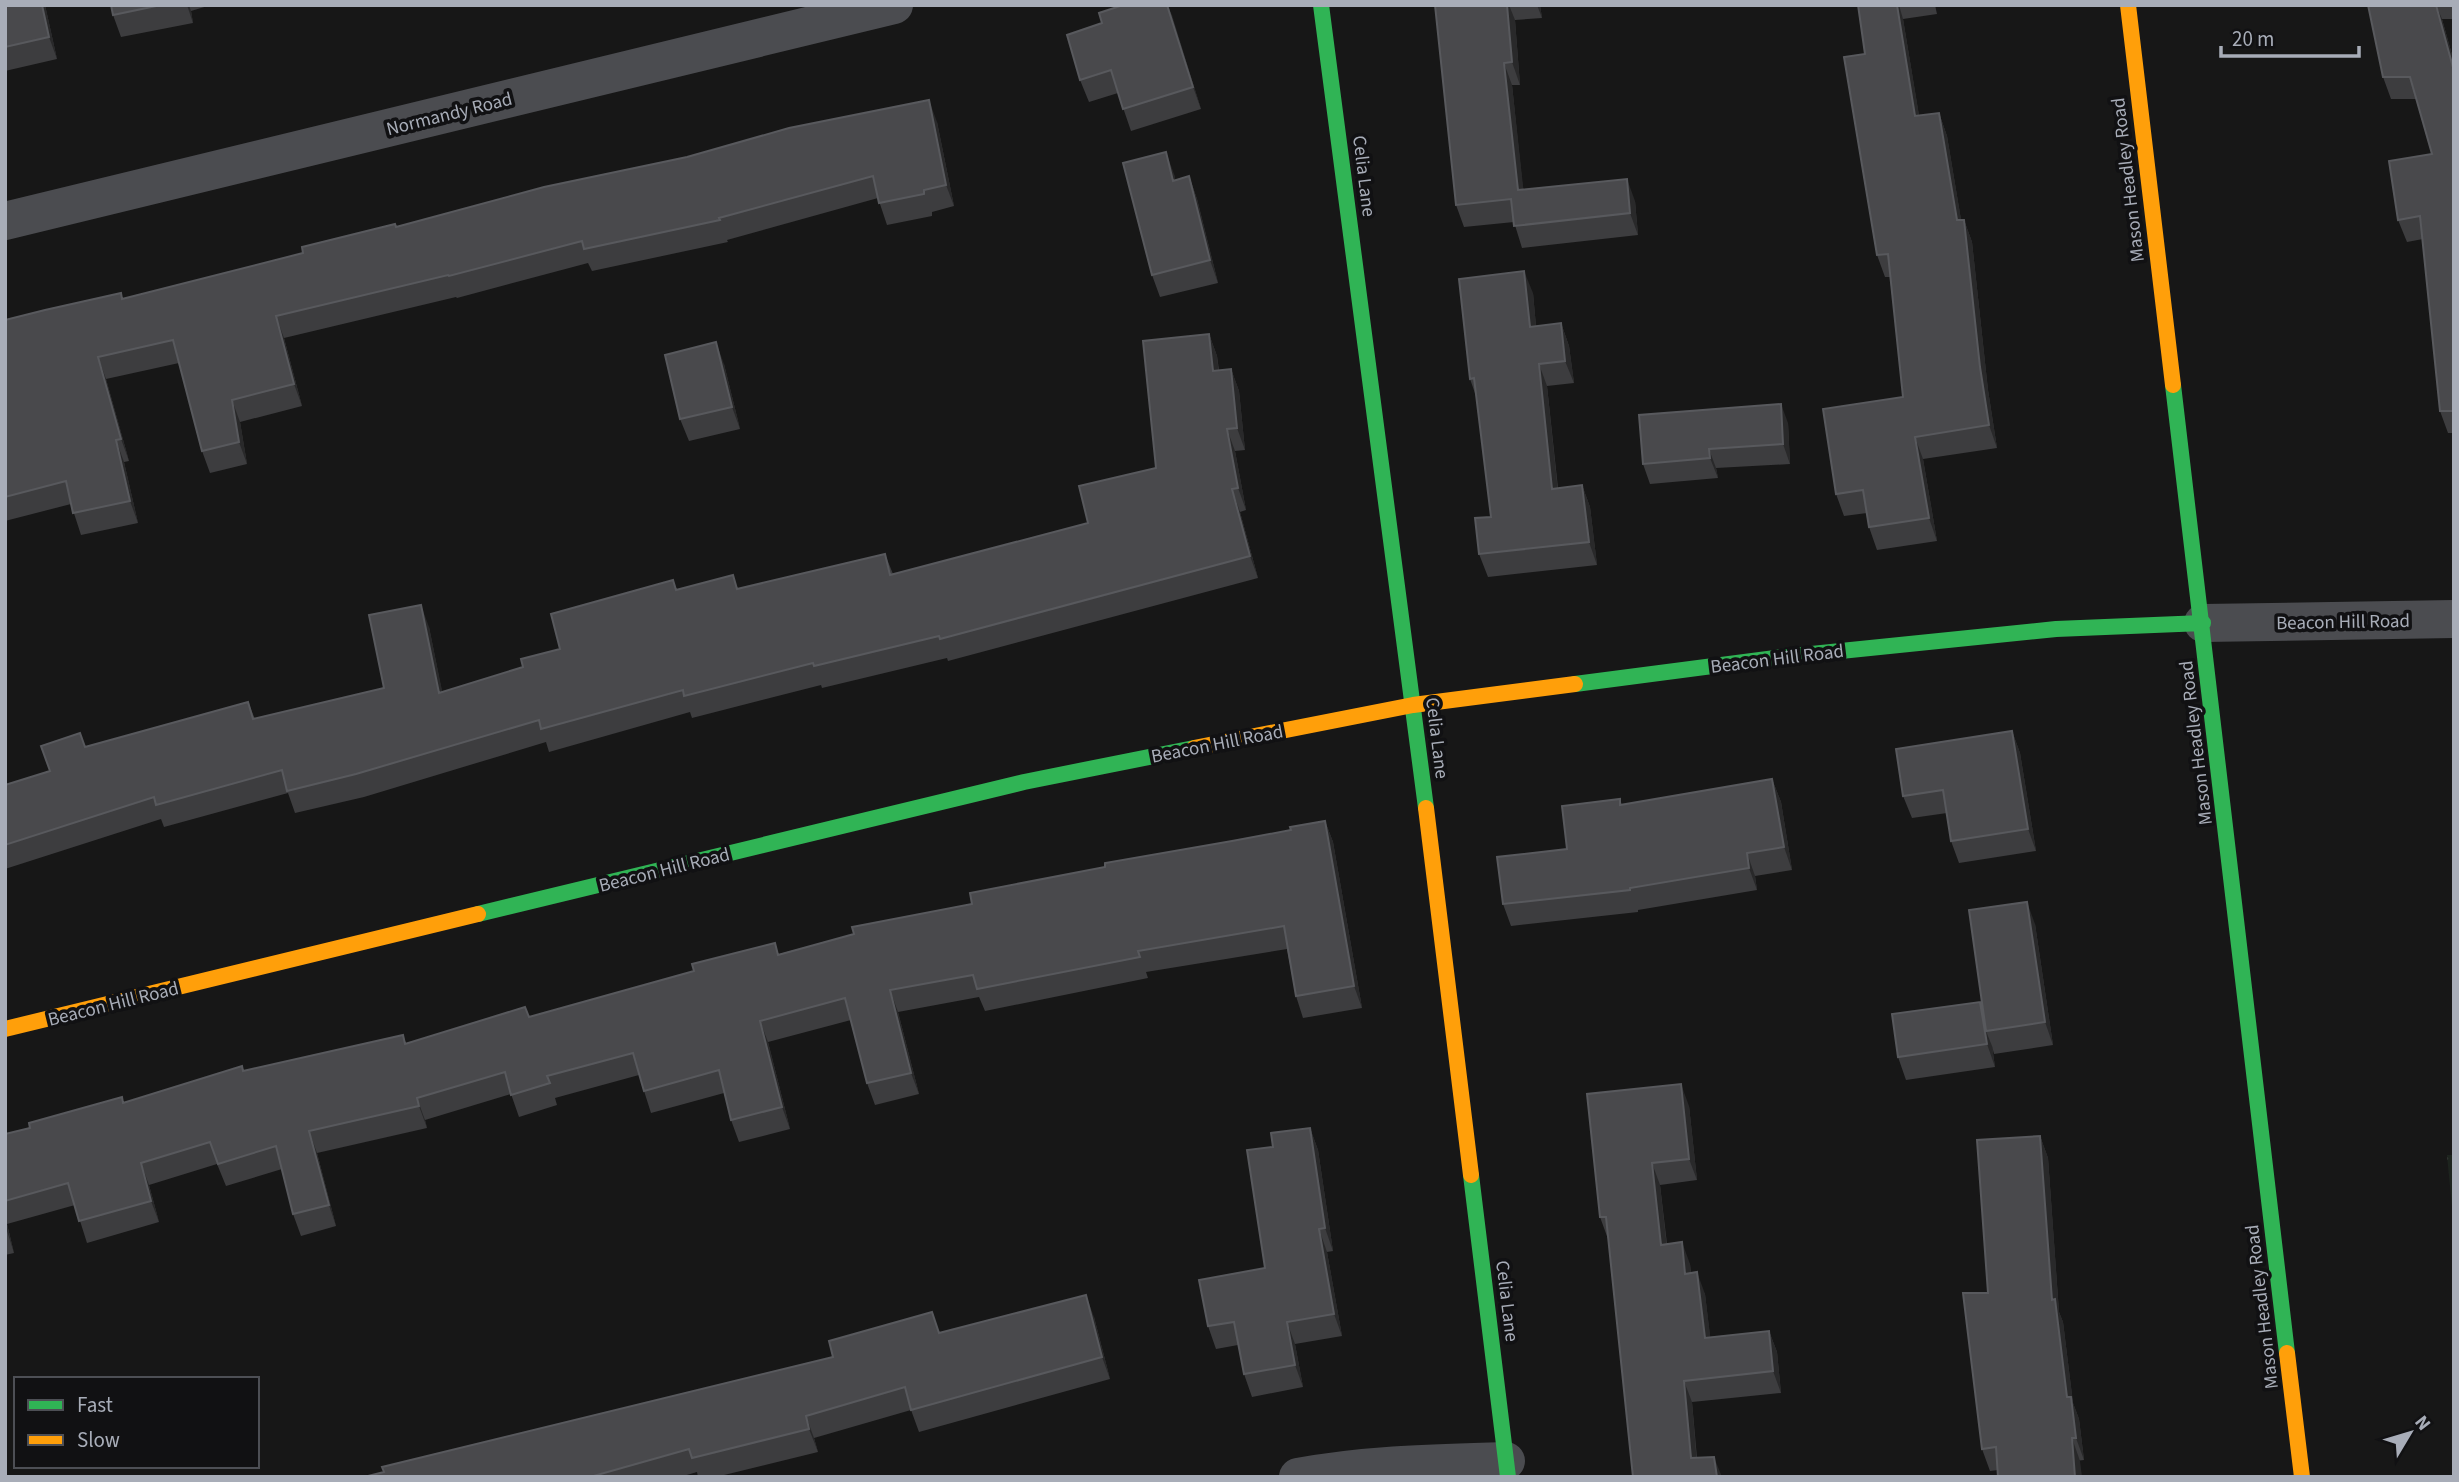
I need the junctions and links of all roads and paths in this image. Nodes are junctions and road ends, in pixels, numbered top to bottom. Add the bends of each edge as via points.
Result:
1 (894, 5) edge
2 (1321, 5) edge
3 (2128, 5) edge
4 (5, 221) edge
5 (2454, 619) edge
6 (2203, 623) junction
7 (1413, 705) junction
8 (5, 1029) edge
9 (1507, 1469) edge
10 (1298, 1477) edge
11 (2302, 1477) edge

1 - 4 street, Normandy Road
2 - 7 street, Celia Lane
3 - 6 street, Mason Headley Road
5 - 6 street, Beacon Hill Road
6 - 7 street, Beacon Hill Road via 2056,629 1782,657
6 - 11 street, Mason Headley Road
7 - 8 street, Beacon Hill Road via 1024,782
7 - 9 street, Celia Lane
9 - 10 street via 1398,1464

